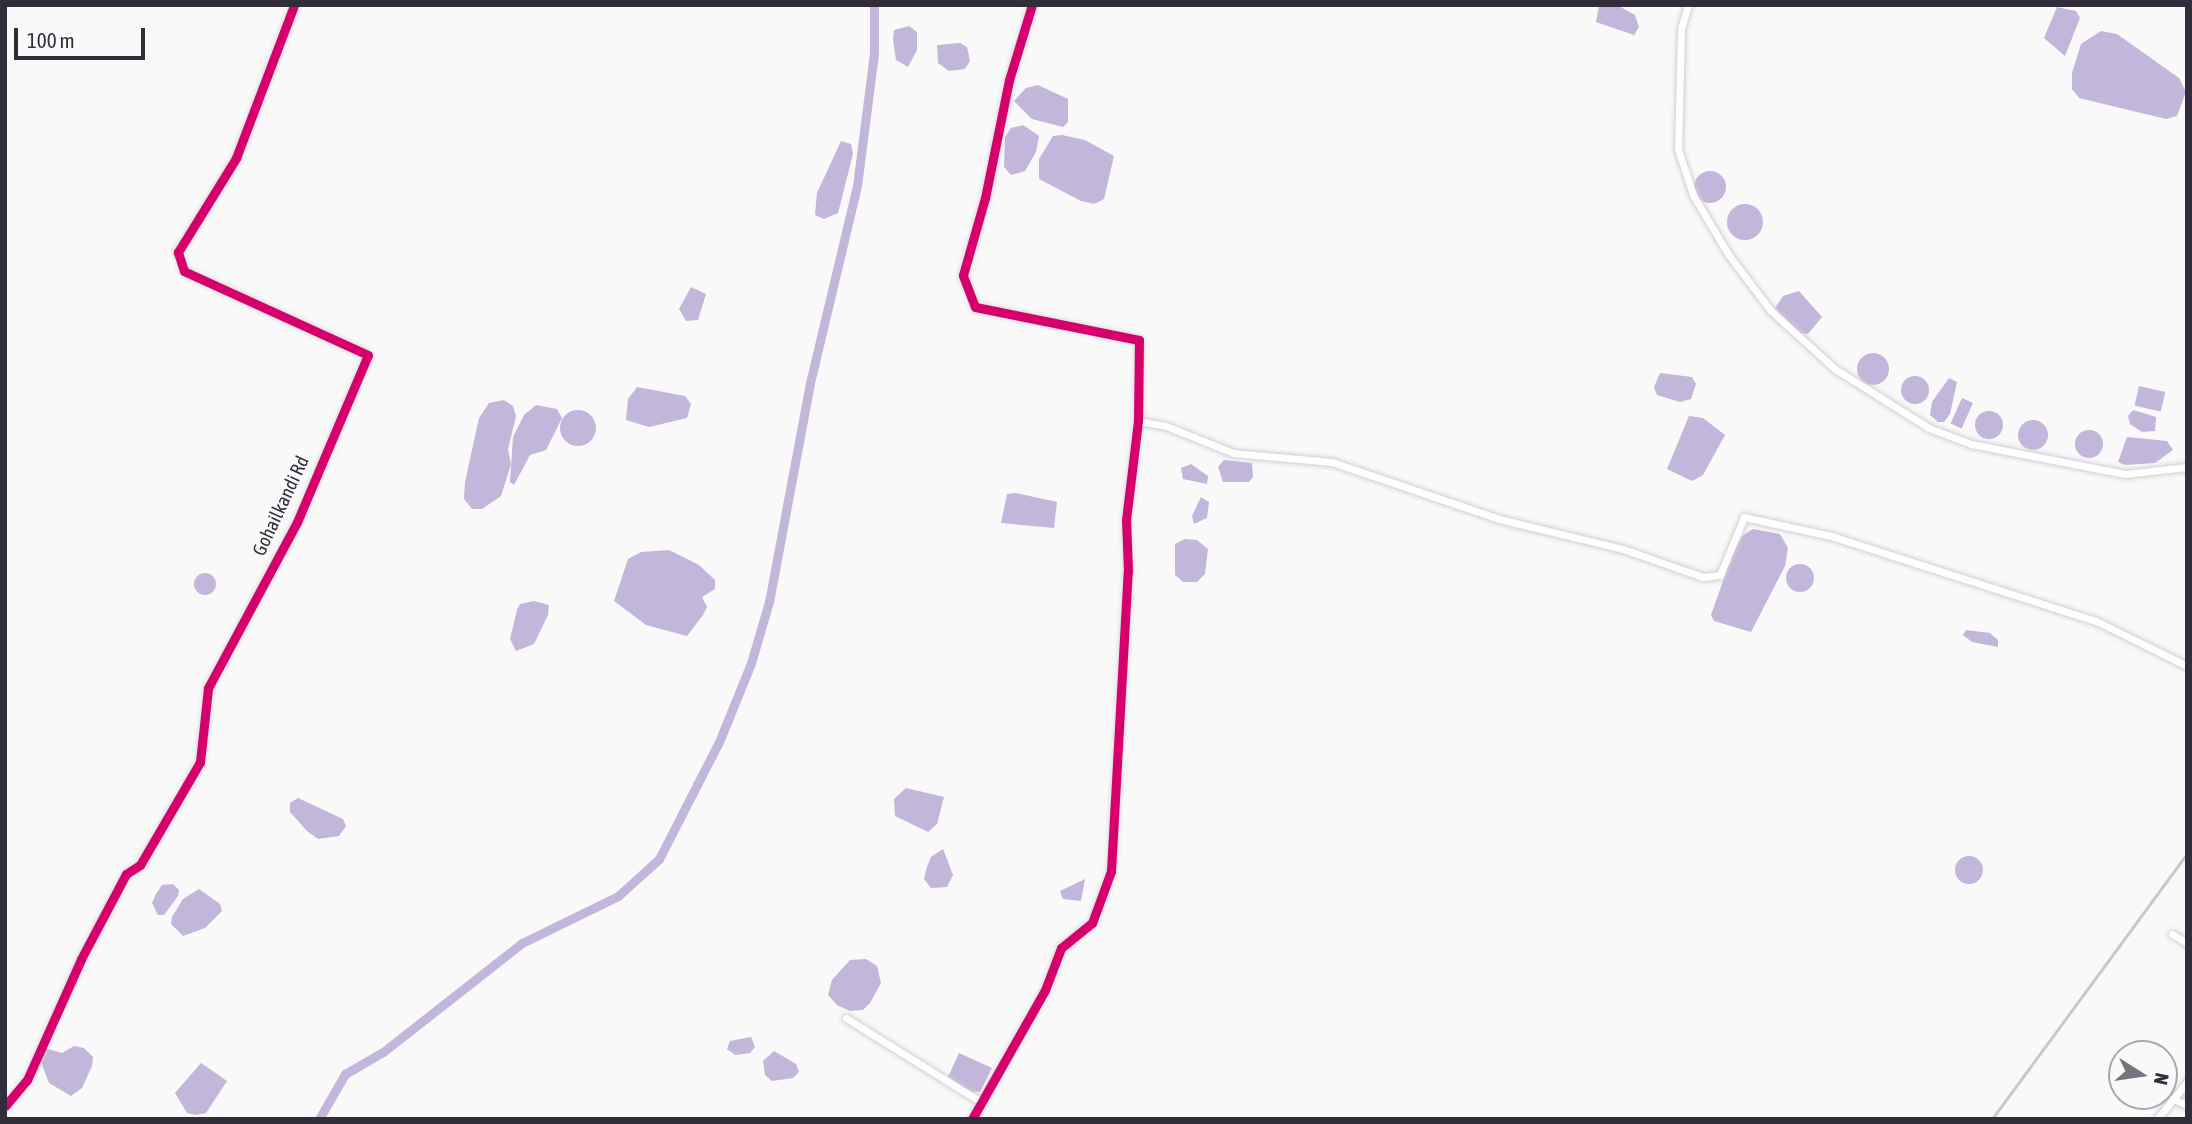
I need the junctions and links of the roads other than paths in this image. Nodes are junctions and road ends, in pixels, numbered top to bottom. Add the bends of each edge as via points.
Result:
1 (294, 5) edge
2 (1032, 5) edge
3 (1688, 5) edge
4 (1138, 421) junction
5 (2187, 467) edge
6 (2187, 666) edge
7 (2172, 934) dead end
8 (2187, 943) edge
9 (846, 1018) dead end
10 (981, 1102) junction
11 (5, 1106) edge
12 (972, 1119) edge

1 - 11 street, Gohailkandi Rd via 236,158 178,252 184,271 368,355 297,522 208,688 201,762 141,865 120,885 27,1080
2 - 4 street via 1009,80 985,198 963,275 975,307 1139,340
3 - 5 street via 1681,30 1678,149 1693,195 1728,254 1771,311 1835,369 1929,428 1970,444 2125,474
4 - 6 street via 1166,426 1233,453 1332,462 1499,519 1623,549 1703,577 1720,575 1744,517 1831,536 2096,621
4 - 10 street via 1126,520 1128,571 1111,872 1092,923 1061,948 1045,990
7 - 8 street
9 - 10 street
10 - 12 street

